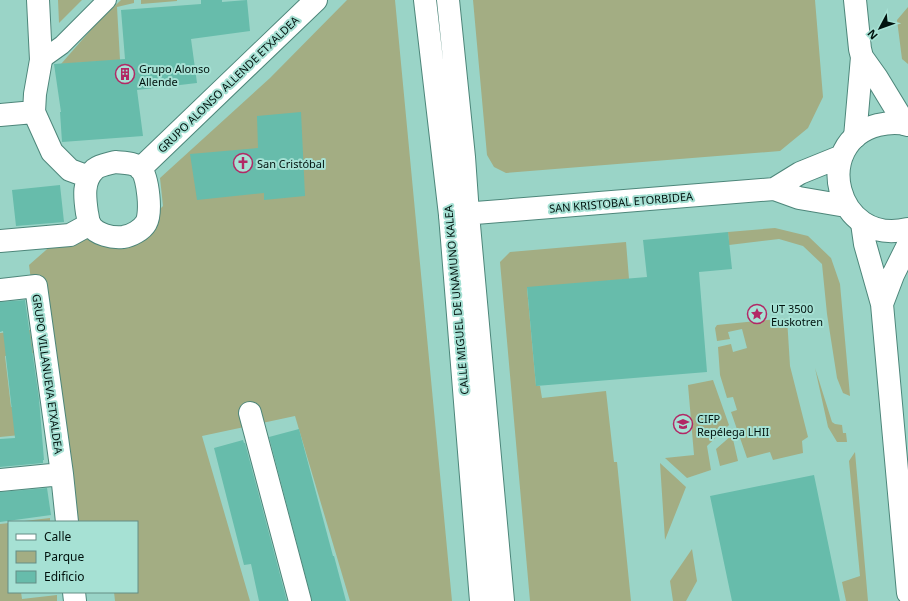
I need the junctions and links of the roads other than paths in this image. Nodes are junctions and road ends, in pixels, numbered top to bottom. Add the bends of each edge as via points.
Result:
1 (38, 0) edge
2 (107, 0) edge
3 (316, 0) edge
4 (425, 0) edge
5 (448, 0) edge
6 (856, 8) edge
7 (862, 57) junction
8 (41, 60) junction
9 (34, 112) junction
10 (0, 115) edge
11 (907, 125) edge
12 (855, 137) junction
13 (842, 156) junction
14 (140, 169) junction
15 (89, 177) junction
16 (774, 190) junction
17 (846, 206) junction
18 (459, 214) junction
19 (862, 223) junction
20 (90, 224) junction
21 (908, 229) edge
22 (0, 241) edge
23 (908, 245) edge
24 (0, 290) edge
25 (882, 304) junction
26 (250, 414) dead end
27 (62, 474) junction
28 (0, 480) edge
29 (67, 521) edge
30 (908, 593) edge
31 (300, 601) edge
32 (481, 601) edge
33 (503, 601) edge

1 - 8 street
2 - 8 street via 62,44
3 - 14 street, GRUPO ALONSO ALLENDE ETXALDEA
4 - 18 street, CALLE MIGUEL DE UNAMUNO KALEA
5 - 18 street, CALLE MIGUEL DE UNAMUNO KALEA via 464,158
6 - 7 street
7 - 11 street
7 - 12 street
8 - 9 street
9 - 10 street
9 - 15 street via 52,152 70,170
11 - 12 street via 888,123 870,127
12 - 13 street
13 - 16 street, SAN KRISTOBAL ETORBIDEA via 800,173
13 - 17 street via 838,173 839,190
14 - 15 street via 129,163 115,162 102,165
14 - 20 street via 146,180 148,197 146,223 137,232 124,237 107,237 97,232
15 - 20 street via 85,186 85,203
16 - 17 street, SAN KRISTOBAL ETORBIDEA via 799,198
16 - 18 street, SAN KRISTOBAL ETORBIDEA
17 - 19 street
18 - 32 street, CALLE MIGUEL DE UNAMUNO KALEA
18 - 33 street, CALLE MIGUEL DE UNAMUNO KALEA
19 - 21 street via 879,230 897,232
19 - 25 street via 865,244
20 - 22 street via 70,235
23 - 25 street
24 - 27 street, GRUPO VILLANUEVA ETXALDEA via 36,286
25 - 30 street
26 - 31 street
27 - 28 street
27 - 29 street, GRUPO VILLANUEVA ETXALDEA

